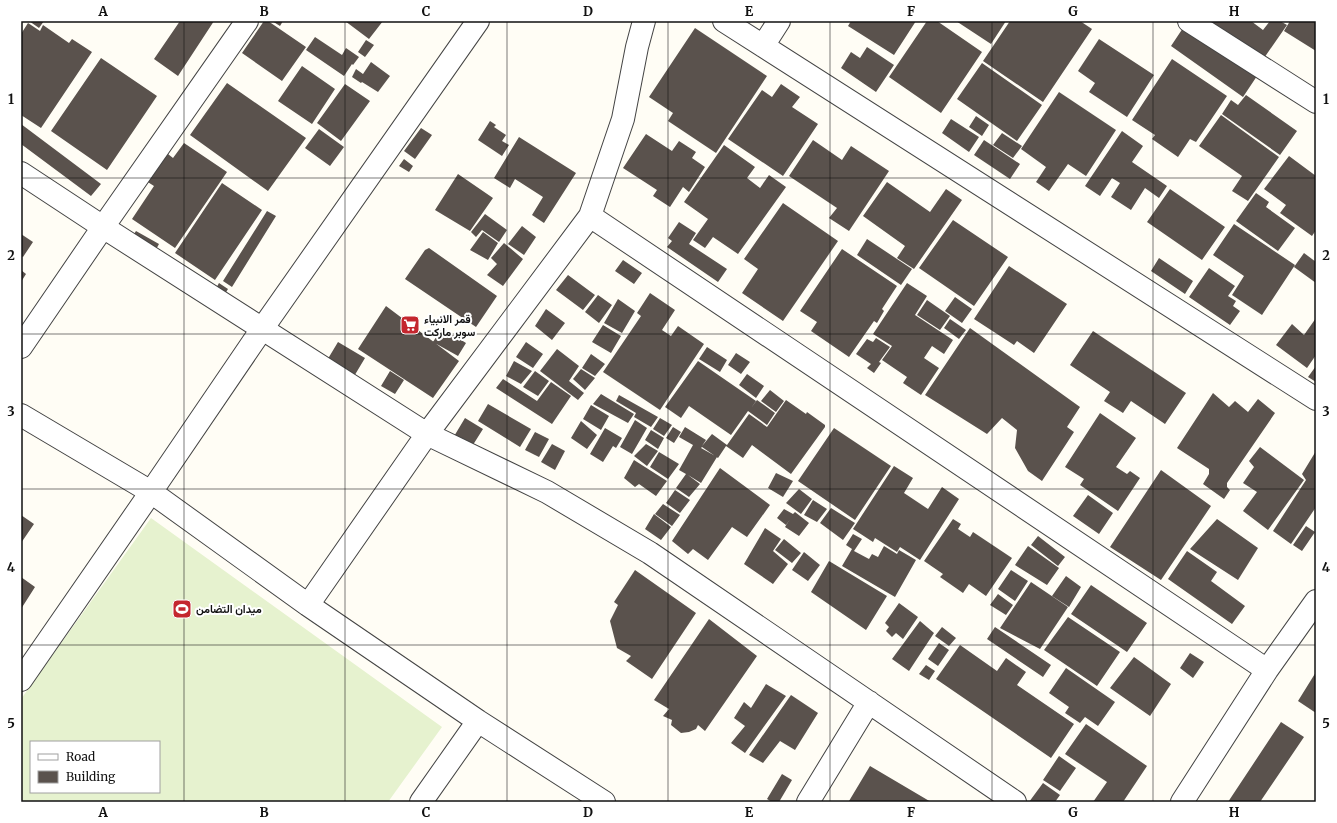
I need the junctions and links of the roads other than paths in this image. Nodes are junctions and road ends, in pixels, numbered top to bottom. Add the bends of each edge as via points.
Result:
1 (247, 21) edge
2 (478, 21) edge
3 (644, 21) edge
4 (724, 21) edge
5 (779, 21) edge
6 (1189, 21) edge
7 (763, 46) junction
8 (1316, 102) edge
9 (21, 174) edge
10 (590, 216) junction
11 (103, 227) junction
12 (262, 329) junction
13 (21, 347) edge
14 (1316, 399) edge
15 (21, 415) edge
16 (427, 434) junction
17 (152, 492) junction
18 (1316, 601) edge
19 (308, 605) junction
20 (1267, 670) junction
21 (21, 680) edge
22 (870, 702) junction
23 (478, 721) junction
24 (1187, 800) edge
25 (421, 802) edge
26 (604, 802) edge
27 (808, 802) edge
28 (1016, 802) edge

1 - 11 street
2 - 12 street
3 - 10 street via 623,119
4 - 7 street
5 - 7 street
6 - 8 street
7 - 14 street
9 - 11 street
10 - 16 street
10 - 20 street
11 - 12 street
11 - 13 street
12 - 16 street
12 - 17 street
15 - 17 street
16 - 19 street
16 - 22 street via 546,492 650,553
17 - 19 street
17 - 21 street
18 - 20 street
19 - 23 street
20 - 24 street
22 - 27 street
22 - 28 street
23 - 25 street
23 - 26 street

